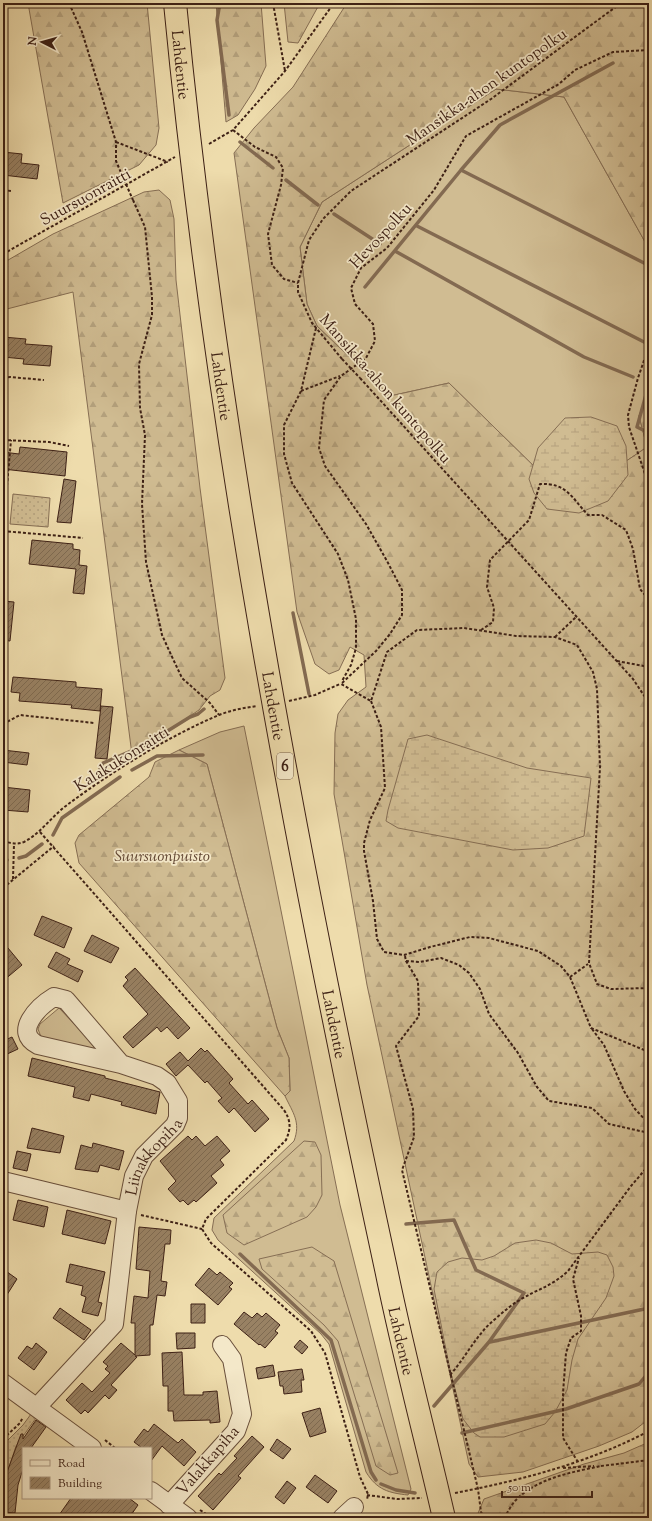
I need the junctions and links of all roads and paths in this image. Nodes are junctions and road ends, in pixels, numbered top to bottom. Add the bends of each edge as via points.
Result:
1 (69, 3) edge
2 (273, 3) edge
3 (334, 3) edge
4 (621, 3) edge
5 (175, 4) edge
6 (649, 50) edge
7 (285, 71) junction
8 (233, 130) junction
9 (116, 142) junction
10 (209, 144) dead end
11 (176, 156) dead end
12 (168, 162) junction
13 (3, 190) edge
14 (12, 191) dead end
15 (3, 254) edge
16 (298, 283) junction
17 (316, 328) junction
18 (649, 346) edge
19 (341, 376) junction
20 (3, 378) edge
21 (44, 380) dead end
22 (301, 391) junction
23 (3, 440) edge
24 (11, 440) junction
25 (69, 446) dead end
26 (649, 492) edge
27 (3, 531) edge
28 (83, 538) dead end
29 (508, 542) junction
30 (649, 600) edge
31 (576, 616) junction
32 (480, 630) junction
33 (555, 637) junction
34 (616, 661) junction
35 (649, 667) edge
36 (340, 684) junction
37 (285, 701) dead end
38 (370, 701) junction
39 (649, 703) edge
40 (260, 706) dead end
41 (219, 715) junction
42 (94, 723) dead end
43 (3, 724) edge
44 (40, 832) junction
45 (3, 841) edge
46 (14, 844) junction
47 (54, 846) junction
48 (13, 879) junction
49 (3, 888) edge
50 (404, 955) junction
51 (406, 961) junction
52 (589, 963) junction
53 (570, 977) junction
54 (649, 988) edge
55 (591, 1028) junction
56 (649, 1052) edge
57 (121, 1064) junction
58 (649, 1124) edge
59 (649, 1133) edge
60 (649, 1165) edge
61 (3, 1182) edge
62 (127, 1211) junction
63 (202, 1229) junction
64 (579, 1256) junction
65 (222, 1345) dead end
66 (450, 1375) junction
67 (3, 1383) edge
68 (30, 1410) junction
69 (649, 1431) edge
70 (3, 1439) edge
71 (90, 1447) edge
72 (649, 1460) edge
73 (578, 1462) junction
74 (601, 1466) junction
75 (560, 1468) junction
76 (478, 1489) junction
77 (152, 1492) edge
78 (368, 1494) junction
79 (451, 1494) dead end
80 (426, 1498) dead end
81 (169, 1504) junction
82 (348, 1512) edge
83 (188, 1518) edge
84 (444, 1518) edge
85 (485, 1518) edge
86 (504, 1518) edge

1 - 9 path via 82,32
2 - 7 path
3 - 7 path
4 - 16 path, Mansikka-ahon kuntopolku via 491,99 351,191 323,219 309,240
5 - 84 highway, Lahdentie / 6 via 208,292 255,602 307,888 385,1265
6 - 19 path, Hevospolku via 613,52 575,70 559,84 466,136 434,190 398,236 387,248 360,268 350,288 355,304 373,324 375,341 366,358
7 - 8 path
8 - 10 path
8 - 16 path via 255,147 276,157 283,168 268,234 272,265 284,279
9 - 12 path
9 - 41 path, bridge via 116,161 145,227 152,297 152,314 139,364 140,408 145,435 142,504 146,562 162,635 182,678 210,703
11 - 12 path, Suursuonraitti
12 - 15 path, Suursuonraitti
13 - 14 path
16 - 17 path, Mansikka-ahon kuntopolku via 301,302
17 - 22 path
17 - 29 path, Mansikka-ahon kuntopolku, bridge
18 - 26 path via 628,415 629,427
19 - 22 path
19 - 36 path, Hevospolku via 324,400 319,448 325,466 366,524 402,590 402,615 376,651
20 - 21 path
22 - 36 path via 284,425 284,454 292,483 338,554 348,580 356,619 356,648 351,666
23 - 24 path
24 - 25 path
24 - 27 path
27 - 28 path
29 - 30 path via 529,520 540,484 553,484 569,492 588,515 602,515 626,530 633,549 640,589
29 - 31 path, Mansikka-ahon kuntopolku
29 - 32 path via 490,560 487,587 494,608 493,622
31 - 33 path
31 - 34 path, Mansikka-ahon kuntopolku
32 - 33 path via 516,636
32 - 38 path via 417,630 387,652
33 - 52 path via 577,645 593,672 597,689 600,767
34 - 35 path
34 - 39 path, Mansikka-ahon kuntopolku via 633,679
36 - 37 path, Hevospolku via 315,695
36 - 38 path
38 - 50 path via 381,727 385,788 370,820 364,851 373,902 376,939 384,952
40 - 41 path, Kalakukonraitti
41 - 44 path, Kalakukonraitti via 149,750 90,788 55,814
42 - 43 path via 20,716
44 - 46 path, Kalakukonraitti via 22,843
44 - 47 path
45 - 46 path
46 - 48 path
47 - 48 path
47 - 63 path via 289,1118 290,1129 286,1140 206,1219
48 - 49 path
50 - 51 path
50 - 53 path via 470,937 489,938 538,951 560,966
51 - 59 path via 420,962 441,958 459,965 469,973 480,989 489,1014 549,1102 592,1108 609,1124
51 - 66 path via 418,981 419,1016 396,1046 413,1109 414,1136 402,1170
52 - 53 path
52 - 54 path via 597,984 611,989
53 - 55 path
55 - 56 path
55 - 58 path via 604,1045 624,1091 635,1109
57 - 57 street, Liinakkopiha via 66,1000 60,997 47,1001 28,1022 33,1043
57 - 62 street, Liinakkopiha via 157,1076 166,1083 174,1093 179,1110 175,1125 139,1164
60 - 64 path
61 - 62 street
62 - 63 path
62 - 68 street, Liinakkopiha via 114,1324 109,1332
63 - 78 path via 211,1243 311,1331 320,1343 360,1477
64 - 66 path via 556,1282 519,1300 494,1320 473,1343 463,1361
64 - 73 path via 573,1279 581,1316 581,1331 571,1338 566,1353 562,1394 563,1438
65 - 81 street, Valakkapiha via 232,1359 242,1414 240,1423 236,1431
66 - 76 path
67 - 68 street
68 - 70 path
68 - 71 street
69 - 73 path via 606,1452
72 - 74 path
73 - 75 path
74 - 75 path
74 - 86 path via 564,1474 535,1487 516,1500
75 - 76 path
76 - 79 path
76 - 85 path via 481,1512
77 - 81 street
78 - 80 path via 397,1499
78 - 82 path
81 - 83 street

